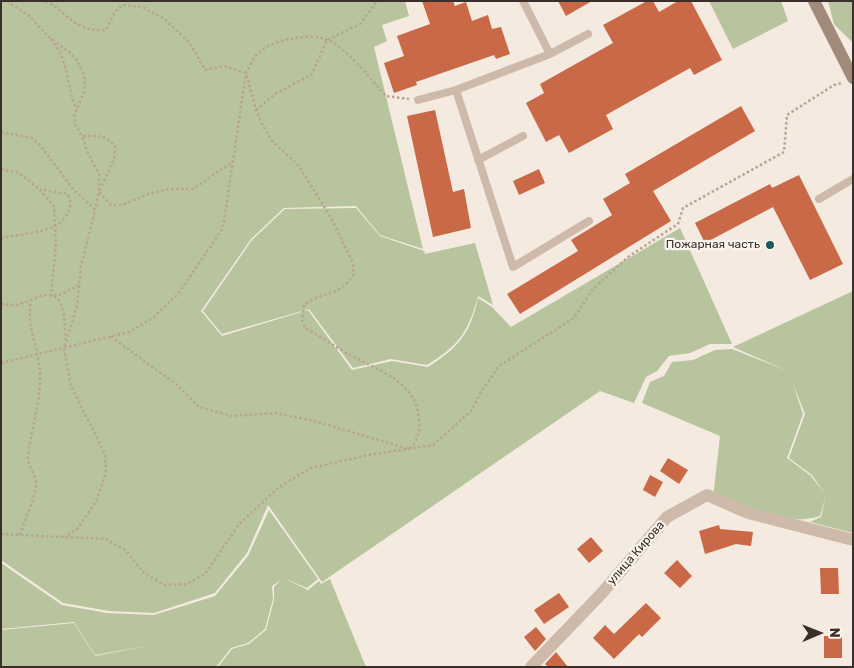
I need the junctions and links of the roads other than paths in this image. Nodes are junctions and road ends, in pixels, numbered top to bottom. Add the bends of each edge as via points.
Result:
1 (523, 1) edge
2 (814, 1) edge
3 (588, 34) dead end
4 (550, 54) junction
5 (848, 80) edge
6 (456, 90) junction
7 (418, 100) road end
8 (523, 136) dead end
9 (478, 160) junction
10 (853, 179) edge
11 (819, 199) dead end
12 (589, 221) dead end
13 (853, 540) edge
14 (531, 667) edge

1 - 4 lane
2 - 5 main road
3 - 4 lane
4 - 6 lane
6 - 7 lane
6 - 9 lane
8 - 9 lane
9 - 12 lane via 512,267
10 - 11 lane
13 - 14 street, улица Кирова via 748,512 707,495 667,516 602,593

